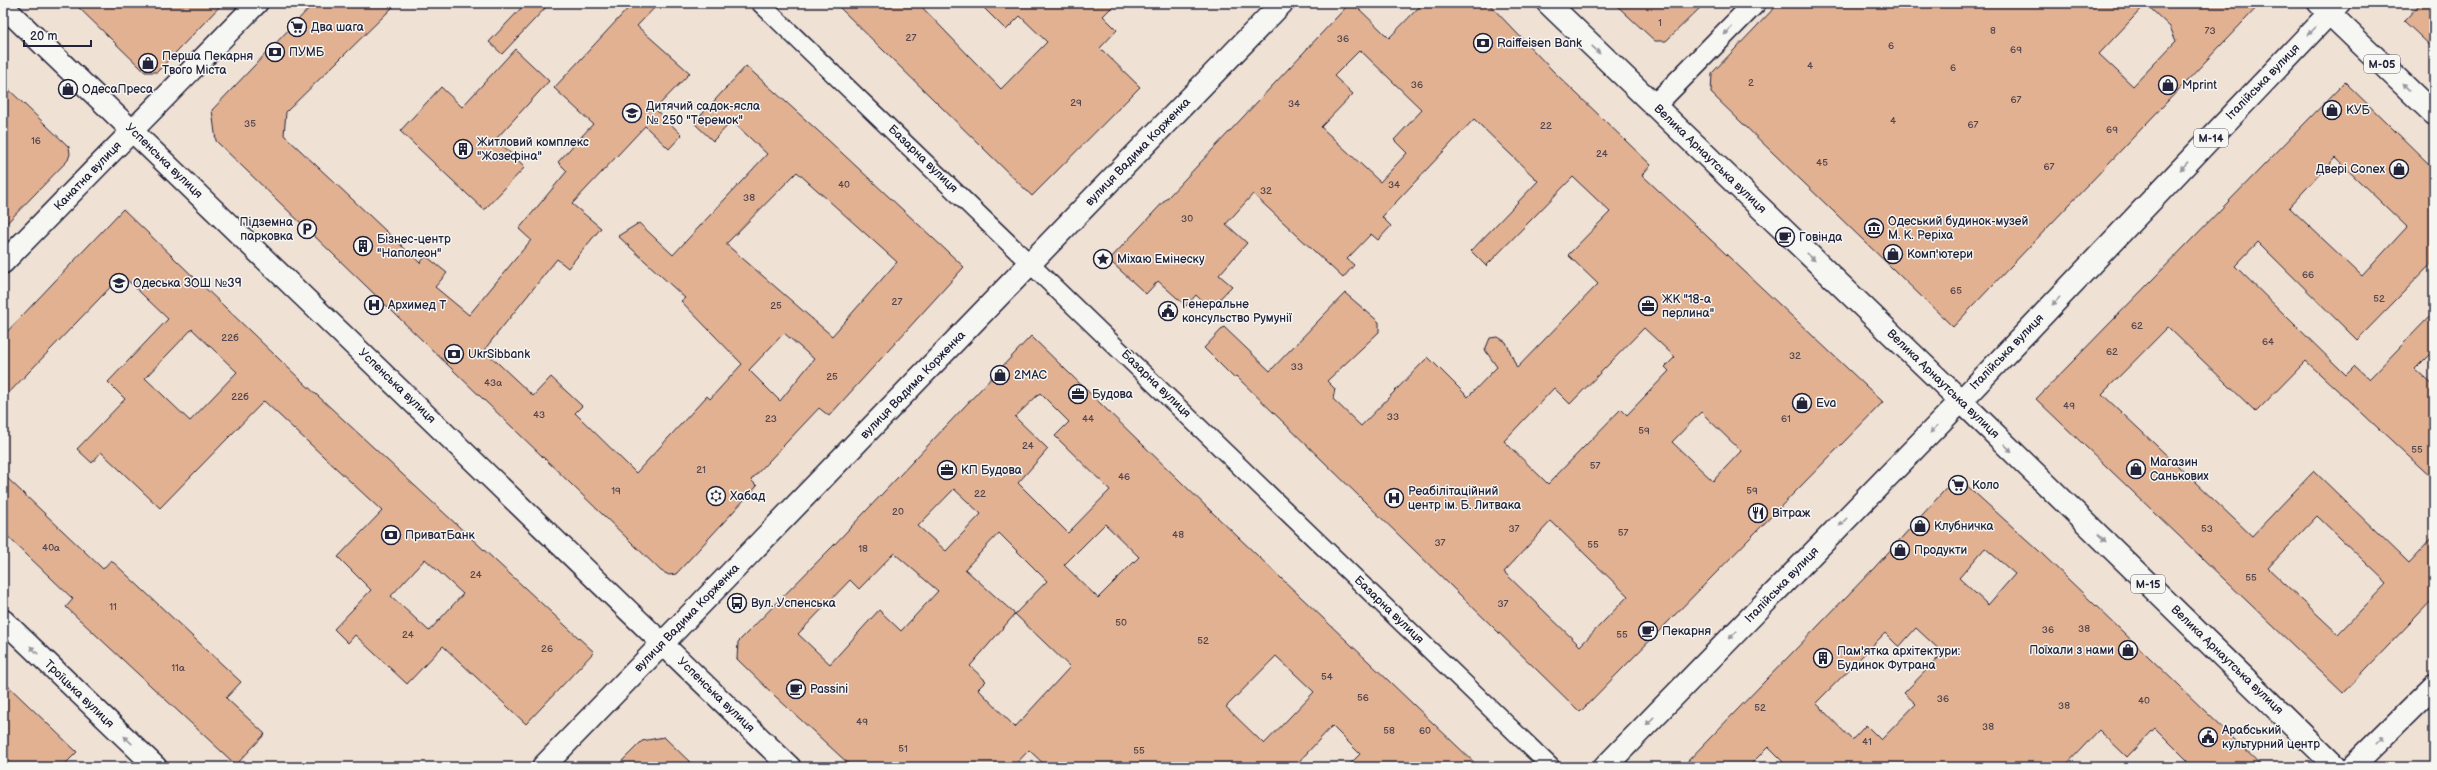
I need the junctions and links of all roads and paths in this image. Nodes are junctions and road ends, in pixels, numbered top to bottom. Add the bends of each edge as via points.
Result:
1 (257, 3) edge
2 (760, 3) edge
3 (1282, 3) edge
4 (1548, 3) edge
5 (1755, 3) edge
6 (3, 6) edge
7 (2329, 6) edge
8 (1654, 106) junction
9 (2434, 114) edge
10 (132, 131) junction
11 (3, 263) edge
12 (1031, 263) junction
13 (1961, 401) junction
14 (3, 620) edge
15 (663, 643) junction
16 (2434, 686) edge
17 (156, 767) edge
18 (543, 767) edge
19 (790, 767) edge
20 (1551, 767) edge
21 (1606, 767) edge
22 (2336, 767) edge
23 (2352, 767) edge

1 - 10 street, Канатна вулиця
2 - 12 street, Базарна вулиця
3 - 12 main road, вулиця Вадима Корженка
4 -> 8 main road, Велика Арнаутська вулиця
5 -> 8 street
6 - 10 street, Успенська вулиця
9 -> 7 main road, М-05
7 -> 13 main road, Італійська вулиця / М-14
8 -> 13 main road, Велика Арнаутська вулиця
10 - 11 street, Канатна вулиця
10 - 15 street, Успенська вулиця
12 - 15 main road, вулиця Вадима Корженка
12 - 20 street, Базарна вулиця
13 -> 21 main road, Італійська вулиця / М-14
13 -> 22 main road, Велика Арнаутська вулиця / М-15
17 -> 14 street, Троїцька вулиця
15 - 18 main road, вулиця Вадима Корженка
15 - 19 street, Успенська вулиця
23 -> 16 main road

